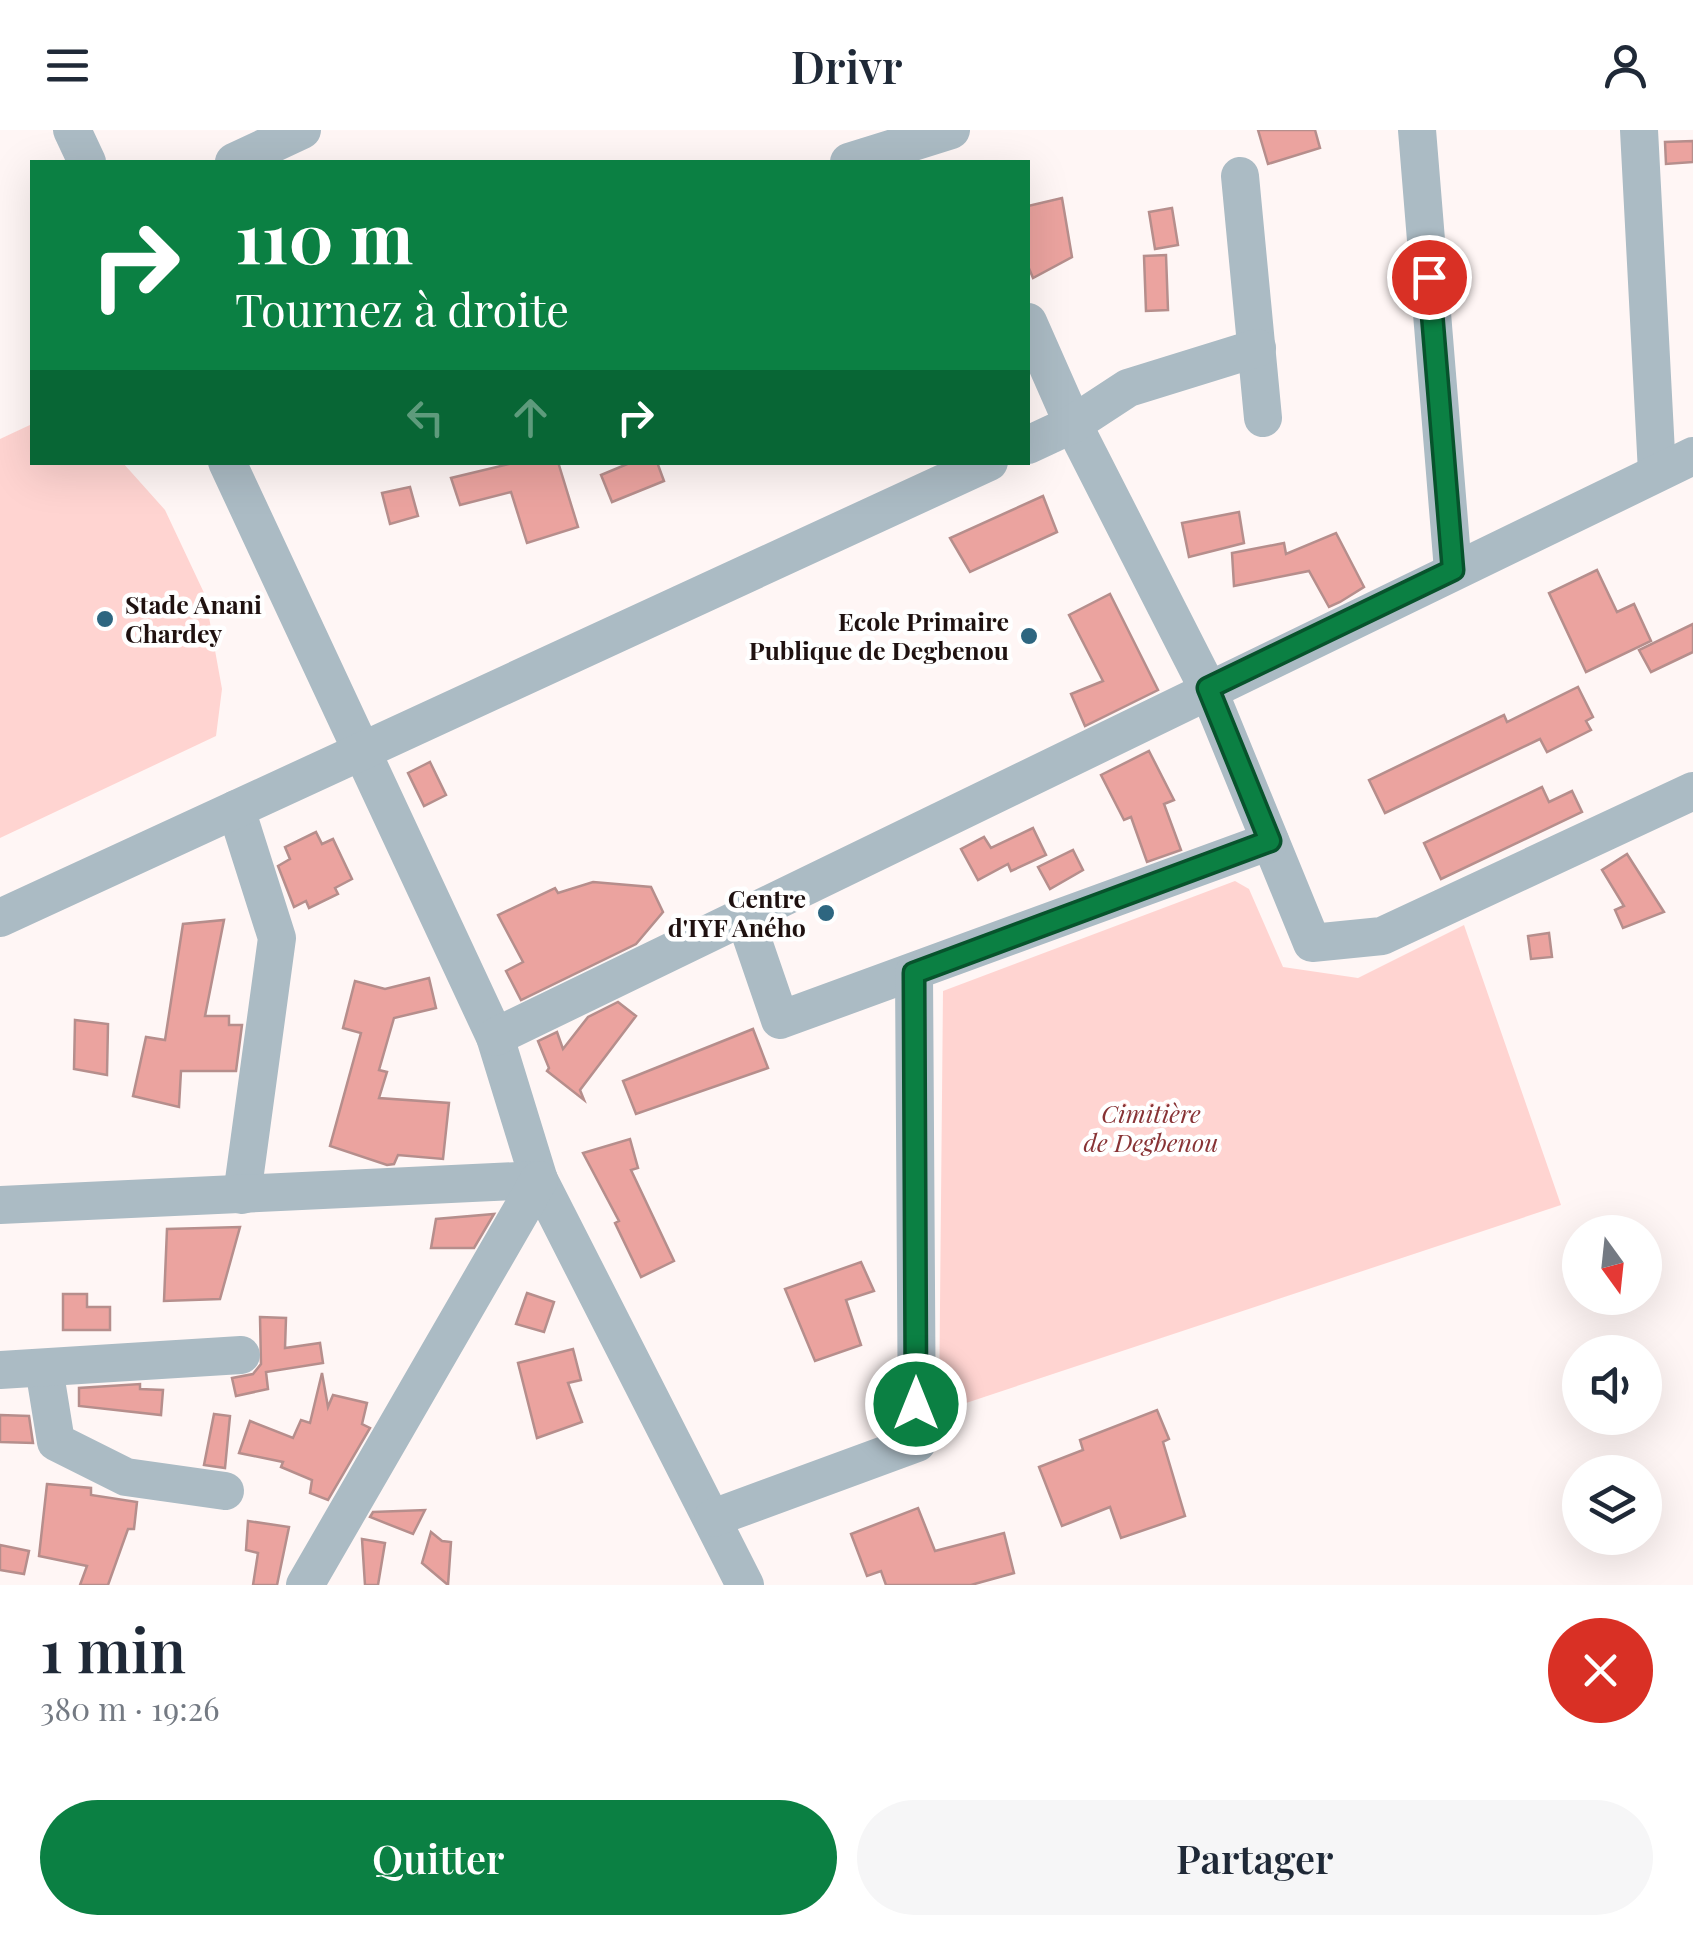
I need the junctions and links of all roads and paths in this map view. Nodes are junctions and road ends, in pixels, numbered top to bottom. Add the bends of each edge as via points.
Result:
1 (72, 130) edge
2 (302, 130) edge
3 (1417, 130) edge
4 (1638, 130) edge
5 (947, 139) edge
6 (86, 160) edge
7 (238, 160) edge
8 (858, 160) edge
9 (1240, 176) dead end
10 (1030, 327) edge
11 (1257, 348) junction
12 (1263, 418) dead end
13 (1073, 424) junction
14 (1030, 444) edge
15 (1693, 456) edge
16 (227, 465) edge
17 (982, 465) edge
18 (1658, 472) junction
19 (1453, 570) junction
20 (1208, 688) junction
21 (360, 752) junction
22 (1693, 791) edge
23 (236, 809) junction
24 (1270, 841) junction
25 (744, 915) junction
26 (0, 918) edge
27 (914, 973) junction
28 (495, 1037) junction
29 (539, 1180) junction
30 (242, 1195) junction
31 (0, 1205) edge
32 (241, 1356) dead end
33 (44, 1368) junction
34 (0, 1370) edge
35 (225, 1491) dead end
36 (713, 1518) junction
37 (305, 1585) edge
38 (745, 1585) edge

1 - 6 street
2 - 7 street
3 - 19 street
4 - 18 street
5 - 8 street
9 - 11 street
10 - 13 street
11 - 12 street
11 - 13 street via 1128,388
13 - 14 street
13 - 20 street
15 - 18 street
16 - 21 street
17 - 21 street
18 - 19 street
19 - 20 street
20 - 24 street
20 - 25 street
21 - 23 street
21 - 28 street
22 - 24 street via 1382,936 1312,943
23 - 26 street
23 - 30 street via 277,938
24 - 27 street
25 - 27 street via 780,1020
25 - 28 street
27 - 36 street via 917,1443
28 - 29 street
29 - 30 street
29 - 36 street
29 - 37 street
30 - 31 street
32 - 33 street
33 - 34 street
33 - 35 street via 56,1442 126,1477
36 - 38 street

